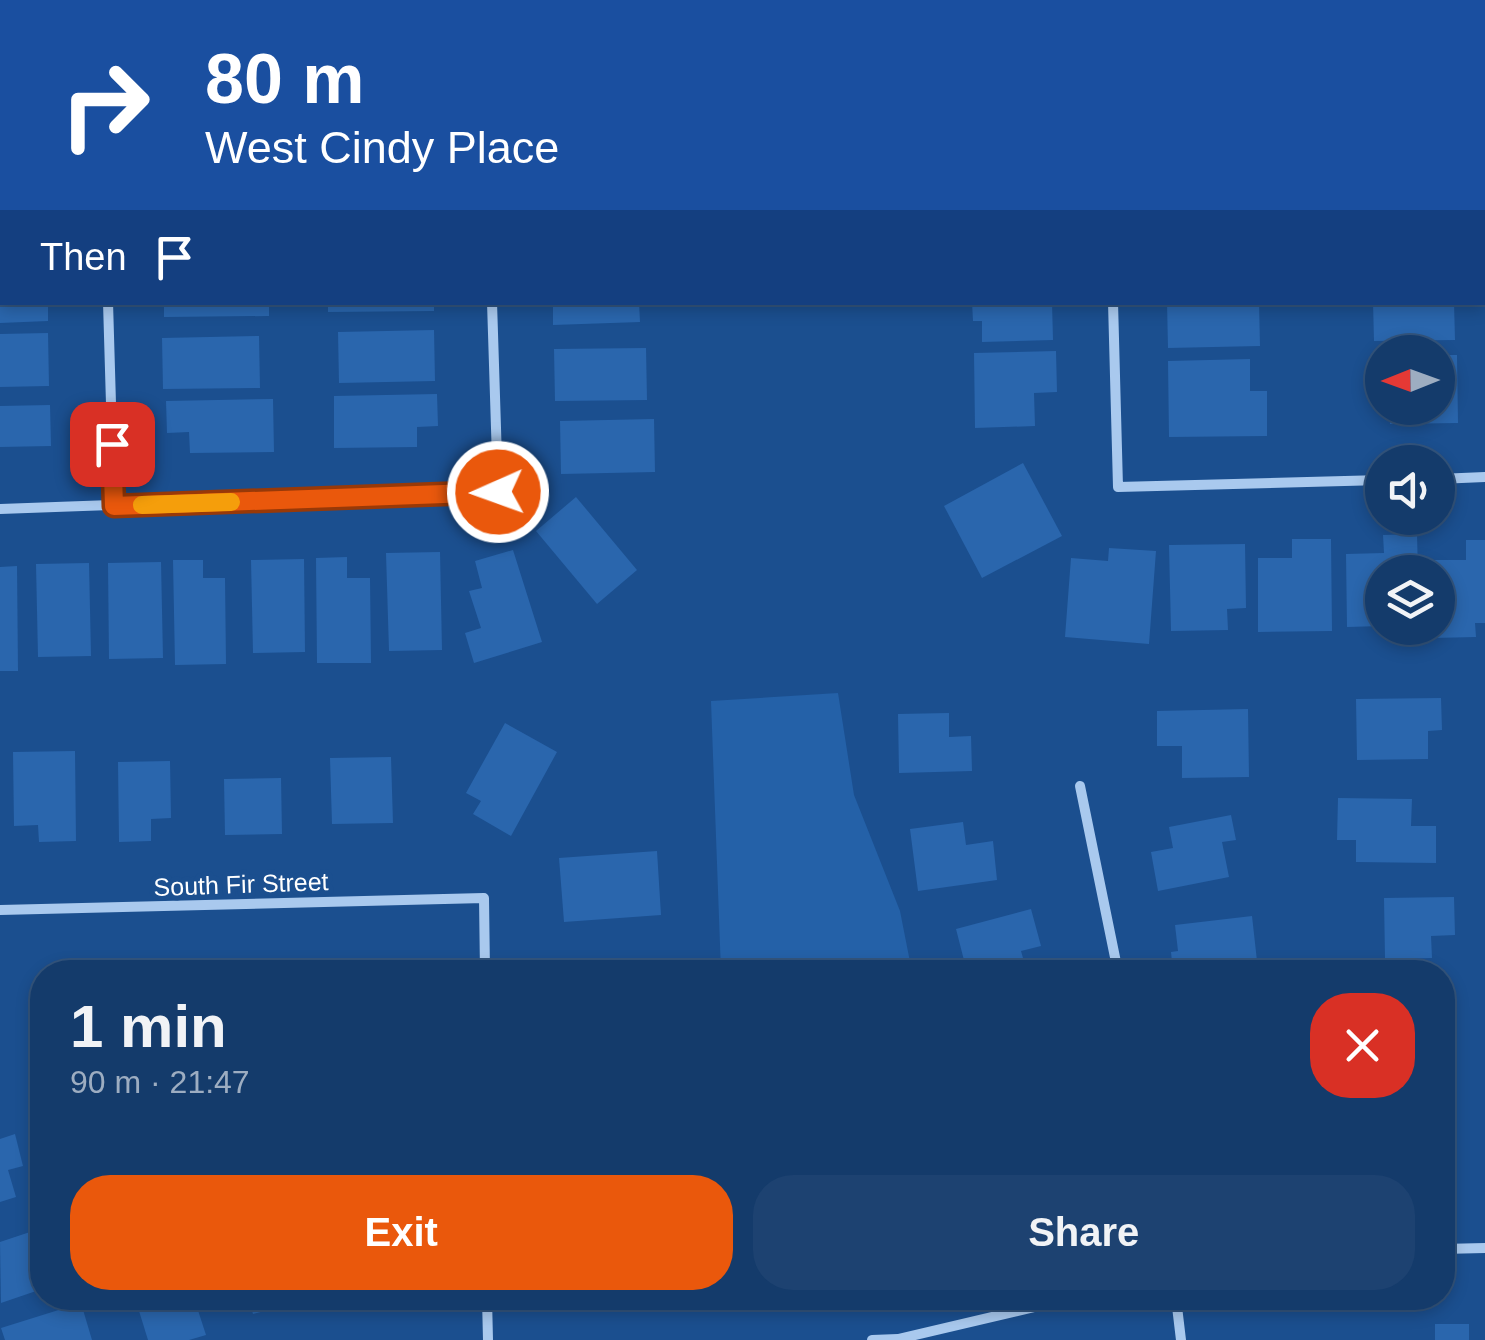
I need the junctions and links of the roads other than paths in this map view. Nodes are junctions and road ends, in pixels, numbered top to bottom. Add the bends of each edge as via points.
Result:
1 (108, 305) edge
2 (492, 305) edge
3 (1114, 305) edge
4 (1485, 478) edge
5 (1455, 479) edge
6 (1365, 480) edge
7 (114, 506) junction
8 (0, 509) edge
9 (1080, 786) dead end
10 (0, 910) edge
11 (485, 960) edge
12 (1116, 960) edge
13 (1485, 1248) edge
14 (1455, 1249) edge
15 (487, 1310) edge
16 (1021, 1310) edge
17 (1177, 1310) edge
18 (488, 1340) edge
19 (872, 1340) edge
20 (1181, 1340) edge

1 - 7 street
2 - 7 street via 498,492
3 - 6 street via 1118,487
4 - 5 street
7 - 8 street
9 - 12 street
10 - 11 street, South Fir Street via 484,898
13 - 14 street
15 - 18 street
16 - 19 street
17 - 20 street

